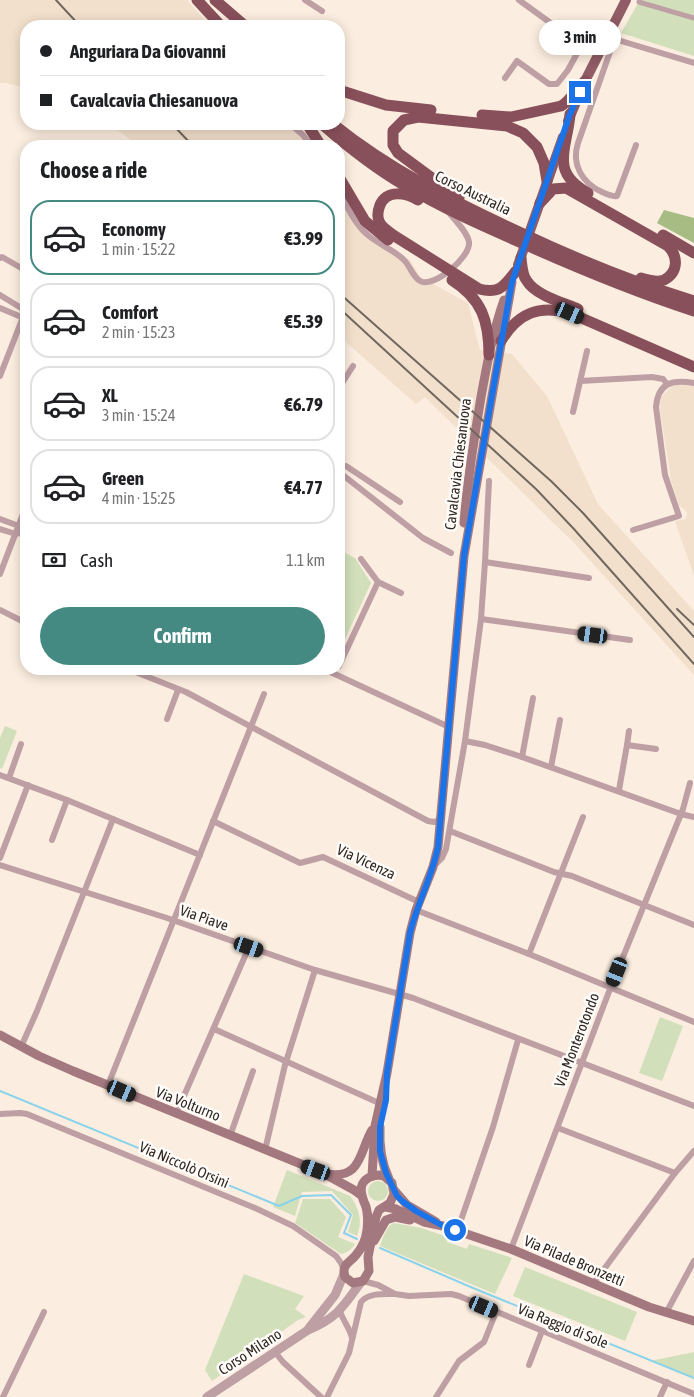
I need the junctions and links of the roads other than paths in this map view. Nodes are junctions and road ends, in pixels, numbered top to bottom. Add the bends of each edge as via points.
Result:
1 (197, 0) edge
2 (210, 0) edge
3 (215, 0) edge
4 (305, 0) edge
5 (519, 0) edge
6 (626, 0) edge
7 (639, 2) dead end
8 (322, 11) dead end
9 (694, 18) edge
10 (215, 20) edge
11 (228, 20) edge
12 (238, 20) edge
13 (605, 41) junction
14 (581, 45) junction
15 (694, 63) edge
16 (505, 78) dead end
17 (585, 81) junction
18 (345, 92) edge
19 (570, 114) junction
20 (297, 130) edge
21 (329, 130) edge
22 (340, 130) edge
23 (307, 140) edge
24 (340, 140) edge
25 (345, 144) edge
26 (636, 145) dead end
27 (547, 181) junction
28 (345, 187) edge
29 (345, 202) edge
30 (540, 203) junction
31 (446, 207) junction
32 (489, 218) junction
33 (558, 251) junction
34 (522, 253) junction
35 (694, 253) edge
36 (0, 258) edge
37 (20, 267) edge
38 (516, 271) junction
39 (447, 273) junction
40 (590, 274) junction
41 (512, 282) junction
42 (0, 295) edge
43 (694, 302) edge
44 (0, 308) edge
45 (694, 311) edge
46 (20, 312) edge
47 (20, 314) edge
48 (694, 318) edge
49 (20, 328) edge
50 (501, 341) junction
51 (587, 351) dead end
52 (492, 358) junction
53 (694, 360) edge
54 (353, 366) dead end
55 (694, 367) edge
56 (0, 376) edge
57 (345, 379) edge
58 (580, 381) junction
59 (694, 383) edge
60 (667, 384) junction
61 (573, 412) dead end
62 (345, 466) edge
63 (345, 477) edge
64 (489, 481) dead end
65 (400, 502) dead end
66 (0, 520) edge
67 (20, 523) edge
68 (0, 529) edge
69 (633, 530) dead end
70 (17, 531) junction
71 (20, 533) edge
72 (451, 553) dead end
73 (361, 559) dead end
74 (486, 562) junction
75 (0, 574) edge
76 (589, 578) dead end
77 (378, 582) junction
78 (401, 593) dead end
79 (0, 610) edge
80 (481, 619) junction
81 (20, 620) edge
82 (630, 640) dead end
83 (345, 652) edge
84 (345, 673) edge
85 (142, 675) edge
86 (178, 690) junction
87 (264, 694) dead end
88 (533, 698) dead end
89 (167, 719) dead end
90 (560, 720) dead end
91 (251, 726) junction
92 (449, 727) junction
93 (629, 731) dead end
94 (465, 741) junction
95 (21, 744) dead end
96 (627, 745) junction
97 (656, 749) dead end
98 (522, 757) junction
99 (551, 767) junction
100 (0, 775) edge
101 (8, 778) junction
102 (690, 782) dead end
103 (28, 785) junction
104 (619, 790) junction
105 (68, 800) junction
106 (681, 814) junction
107 (583, 817) dead end
108 (694, 817) edge
109 (113, 819) junction
110 (441, 820) junction
111 (213, 822) junction
112 (450, 831) junction
113 (52, 840) dead end
114 (200, 854) junction
115 (0, 858) edge
116 (0, 865) edge
117 (433, 867) junction
118 (561, 873) junction
119 (84, 891) junction
120 (418, 906) junction
121 (644, 906) junction
122 (173, 920) junction
123 (694, 925) edge
124 (249, 947) junction
125 (529, 954) junction
126 (315, 970) junction
127 (610, 989) junction
128 (400, 994) junction
129 (694, 1022) edge
130 (214, 1029) junction
131 (0, 1035) edge
132 (518, 1040) junction
133 (21, 1047) junction
134 (287, 1061) junction
135 (581, 1063) junction
136 (253, 1071) dead end
137 (387, 1073) junction
138 (108, 1085) junction
139 (379, 1103) junction
140 (694, 1106) edge
141 (0, 1114) edge
142 (176, 1114) junction
143 (374, 1126) junction
144 (558, 1128) junction
145 (230, 1136) junction
146 (265, 1150) junction
147 (694, 1151) edge
148 (323, 1173) junction
149 (675, 1173) junction
150 (368, 1178) junction
151 (389, 1179) junction
152 (340, 1182) junction
153 (394, 1190) junction
154 (363, 1199) junction
155 (384, 1207) junction
156 (424, 1222) junction
157 (460, 1223) dead end
158 (443, 1226) junction
159 (371, 1245) junction
160 (511, 1249) junction
161 (353, 1258) junction
162 (694, 1262) edge
163 (368, 1267) junction
164 (344, 1272) junction
165 (362, 1282) junction
166 (593, 1284) junction
167 (395, 1294) junction
168 (340, 1311) junction
169 (44, 1312) dead end
170 (496, 1312) junction
171 (666, 1313) junction
172 (694, 1321) edge
173 (308, 1330) junction
174 (542, 1331) junction
175 (352, 1339) junction
176 (276, 1352) junction
177 (529, 1365) dead end
178 (667, 1382) junction
179 (694, 1394) edge
180 (4, 1397) edge
181 (208, 1397) edge
182 (321, 1397) edge
183 (327, 1397) edge
184 (436, 1397) edge
185 (660, 1397) edge

1 - 10 highway
2 - 11 highway
3 - 12 highway
4 - 8 street
5 - 14 street
6 - 13 main road, Cavalcavia Chiesanuova
7 - 9 street
13 - 14 street via 590,49
13 - 15 street via 621,41
13 - 17 main road, Cavalcavia Chiesanuova
13 - 26 street via 612,49 578,142 577,167 589,184 608,195 617,196
14 - 16 street via 557,84 549,84 517,61
17 - 18 highway via 561,106 511,117 408,108
17 - 19 main road, Cavalcavia Chiesanuova
19 - 27 main road, Cavalcavia Chiesanuova
19 - 35 highway via 562,155 570,178 582,190
20 - 23 street
21 - 24 highway, Corso Australia
22 - 32 highway, Corso Australia via 433,191
25 - 31 highway, Corso Australia via 389,175
27 - 30 main road, Cavalcavia Chiesanuova
27 - 32 highway via 537,147 522,133 506,126 418,117 398,124 392,137 398,153
28 - 39 highway via 365,221 391,242
29 - 31 street, Corso Australia via 368,235 403,259 415,277 426,283 433,282 461,260 469,247 464,232
30 - 33 highway via 554,189 566,188 668,246 675,253 676,263 664,280 653,282
30 - 34 main road, Cavalcavia Chiesanuova
31 - 39 highway via 428,205 398,193 381,202 378,212 379,222 385,229
31 - 40 highway, Corso Australia
32 - 33 highway, Corso Australia
33 - 43 highway, Corso Australia via 627,280
34 - 38 main road, Cavalcavia Chiesanuova
34 - 53 highway via 524,275 533,288
36 - 37 street
38 - 39 highway via 505,285 496,290 479,289
38 - 41 main road, Cavalcavia Chiesanuova
39 - 52 highway via 478,305 484,316
40 - 45 highway, Corso Australia
40 - 48 highway via 631,296
41 - 50 main road, Cavalcavia Chiesanuova
41 - 52 main road, Cavalcavia Chiesanuova via 499,314
42 - 46 street
44 - 47 street
49 - 56 street
50 - 52 main road, Cavalcavia Chiesanuova
50 - 55 highway via 527,314 556,310 570,313
51 - 58 street
52 - 92 main road, Cavalcavia Chiesanuova via 464,526
54 - 57 street
58 - 60 street via 652,377 663,379
58 - 61 street
59 - 60 street via 675,381
60 - 69 street via 657,397 656,407 665,474 679,516
62 - 65 street
63 - 72 street via 423,538
64 - 74 street
66 - 70 street
67 - 70 street
68 - 70 street
70 - 71 street
70 - 75 street
73 - 77 street
74 - 76 street
74 - 80 street
77 - 78 street
77 - 83 street
79 - 81 street
80 - 82 street
80 - 94 street
84 - 92 street
85 - 86 street
86 - 89 street
86 - 91 street
87 - 91 street
88 - 98 street
90 - 99 street
91 - 110 street via 408,811 431,822
91 - 111 street
92 - 110 main road
93 - 96 street
94 - 98 street
94 - 112 street
95 - 101 street
96 - 97 street
96 - 104 street
98 - 99 street
99 - 104 street
100 - 101 street
101 - 103 street
102 - 106 street, Via Monterotondo
103 - 105 street
103 - 115 street
104 - 106 street
105 - 109 street
105 - 113 street
106 - 108 street
106 - 121 street, Via Monterotondo
107 - 118 street
109 - 114 street
109 - 119 street
110 - 117 main road
111 - 114 street
111 - 120 street, Via Vicenza via 300,863 323,857
112 - 117 street via 442,858
112 - 118 street
114 - 122 street
116 - 119 street, Via Piave
117 - 120 main road
118 - 121 street
118 - 125 street
119 - 122 street, Via Piave
119 - 133 street
120 - 125 street, Via Vicenza
120 - 128 main road
121 - 123 street
121 - 127 street, Via Monterotondo
122 - 124 street, Via Piave
122 - 138 street
124 - 126 street, Via Piave
124 - 130 street
125 - 127 street, Via Vicenza
126 - 128 street, Via Piave
126 - 134 street
127 - 129 street, Via Vicenza
127 - 135 street, Via Monterotondo
128 - 132 street, Via Piave
128 - 137 main road
130 - 134 street
130 - 142 street
131 - 133 main road, Via Volturno
132 - 135 street, Via Piave
132 - 157 street
133 - 138 main road, Via Volturno
134 - 139 street
134 - 146 street
135 - 140 street, Via Piave
135 - 144 street, Via Monterotondo
136 - 145 street
137 - 139 main road
137 - 151 main road via 380,1143 382,1162
138 - 142 main road, Via Volturno
139 - 143 main road
141 - 164 street, Via Niccolò Orsini via 27,1114 255,1208 293,1226 336,1256
142 - 145 main road, Via Volturno
143 - 148 main road via 356,1167 340,1174
143 - 150 main road
144 - 149 street
144 - 160 street, Via Monterotondo
145 - 146 main road, Via Volturno
146 - 148 main road, Via Volturno
147 - 149 street
148 - 152 main road, Via Volturno
149 - 166 street
150 - 151 main road via 379,1175
150 - 152 main road
150 - 154 main road via 362,1185
151 - 153 main road
152 - 154 main road, Via Volturno
153 - 155 main road via 392,1200
153 - 158 main road, Via Pilade Bronzetti via 407,1205
154 - 155 main road via 374,1208
154 - 161 main road via 367,1231 360,1250
155 - 156 main road, Via Pilade Bronzetti
155 - 159 main road via 376,1217
156 - 158 main road, Via Pilade Bronzetti
156 - 159 main road via 390,1218 383,1222
158 - 160 main road, Via Pilade Bronzetti
159 - 163 main road
160 - 166 main road, Via Pilade Bronzetti
161 - 163 main road via 363,1260
161 - 164 main road via 346,1263
162 - 171 street
163 - 165 main road via 368,1275
164 - 165 main road via 350,1282
164 - 173 street, Corso Milano via 335,1295
165 - 167 street, Via Raggio di Sole via 378,1285
165 - 168 street, Corso Milano
166 - 171 main road, Via Pilade Bronzetti
167 - 170 street, Via Raggio di Sole via 451,1294
167 - 175 street via 370,1296 363,1300
168 - 173 street, Corso Milano via 325,1323
168 - 175 street
169 - 180 street
170 - 174 street, Via Raggio di Sole
170 - 184 street via 484,1342 459,1361
171 - 172 main road, Via Pilade Bronzetti
173 - 176 street, Corso Milano
174 - 177 street
174 - 178 street, Via Raggio di Sole
175 - 183 street
176 - 181 street, Corso Milano
176 - 182 street
178 - 179 street, Via Raggio di Sole
178 - 185 street

